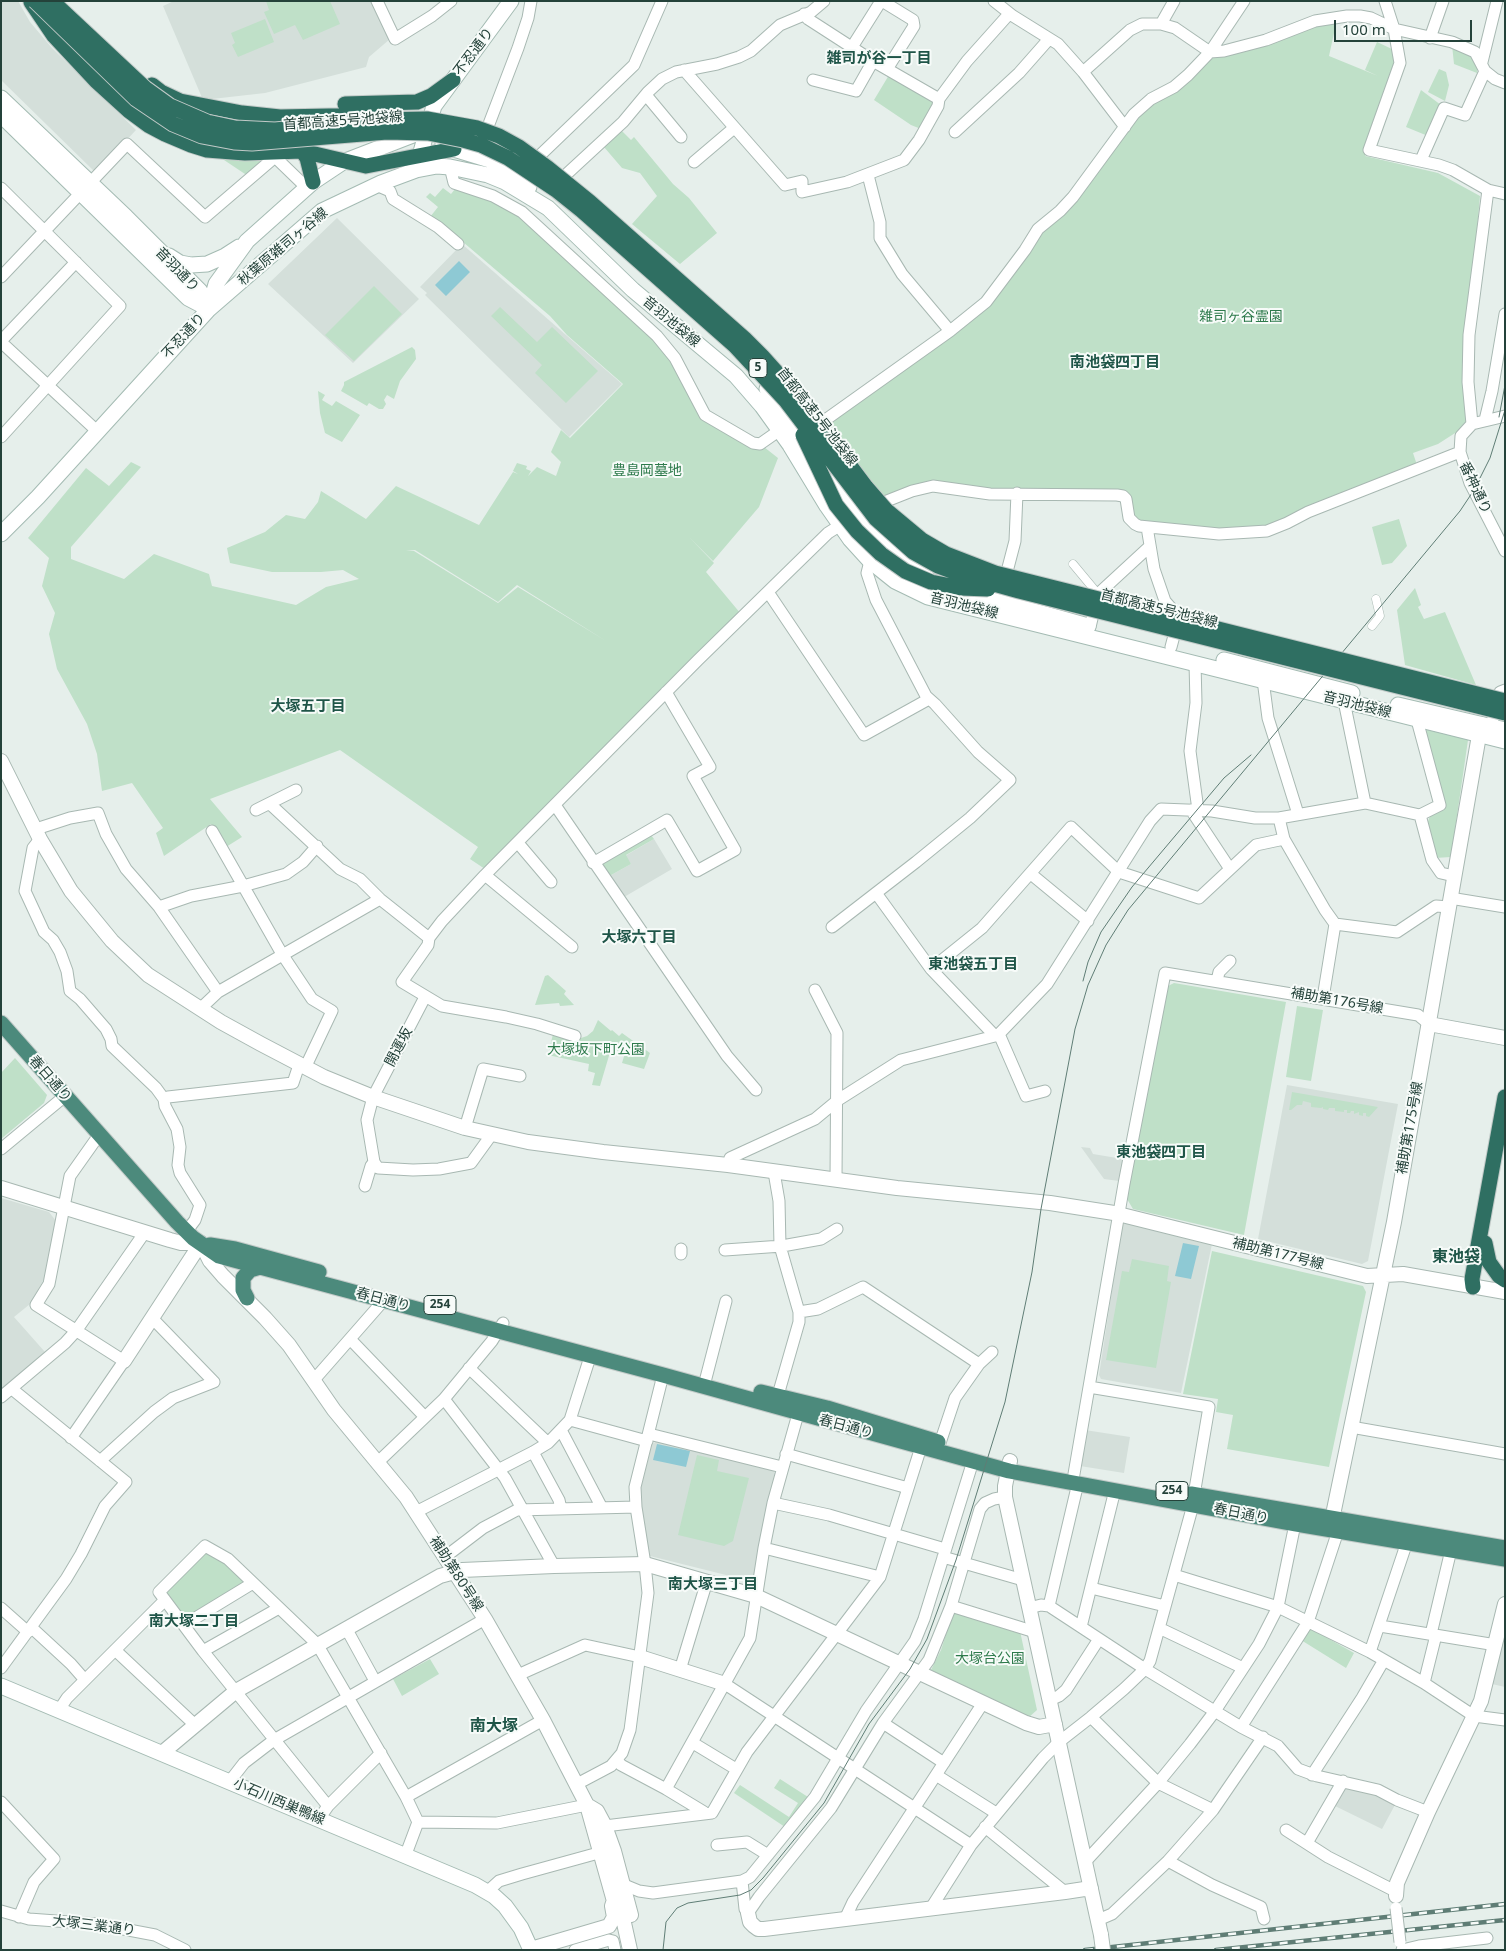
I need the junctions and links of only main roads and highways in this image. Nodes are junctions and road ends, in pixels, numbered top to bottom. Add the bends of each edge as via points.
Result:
1 (30, 1) edge
2 (35, 1) edge
3 (52, 1) edge
4 (511, 1) edge
5 (75, 23) junction
6 (453, 80) junction
7 (1, 98) edge
8 (387, 109) junction
9 (1, 115) edge
10 (427, 130) junction
11 (454, 149) junction
12 (302, 151) junction
13 (420, 155) junction
14 (343, 162) junction
15 (416, 170) junction
16 (309, 185) junction
17 (86, 188) junction
18 (548, 208) junction
19 (247, 241) junction
20 (152, 243) junction
21 (209, 309) junction
22 (786, 401) junction
23 (802, 436) junction
24 (2, 531) edge
25 (1019, 591) junction
26 (998, 601) junction
27 (1342, 696) junction
28 (1503, 696) edge
29 (1505, 713) edge
30 (1489, 729) edge
31 (1505, 741) edge
32 (1, 1023) edge
33 (1505, 1097) edge
34 (1505, 1132) edge
35 (201, 1243) junction
36 (1484, 1244) junction
37 (260, 1267) junction
38 (1505, 1280) edge
39 (246, 1298) road end
40 (500, 1327) junction
41 (776, 1401) junction
42 (1010, 1466) junction
43 (1076, 1479) junction
44 (1193, 1500) junction
45 (1333, 1526) junction
46 (1505, 1548) edge
47 (1505, 1559) edge
48 (1, 1686) edge
49 (531, 1949) edge

1 - 12 highway via 78,63 129,111 164,134 208,150 245,154
2 - 22 highway, 首都高速5号池袋線 / 5, bridge via 136,99 173,124 202,136 252,143 378,133 428,133 472,143 508,158 581,210 735,346
3 - 5 highway, 首都高速5号池袋線 / 5, bridge
4 - 6 main road, 不忍通り
5 - 8 highway, bridge via 161,92 180,101 280,117 368,114
5 - 28 highway, 首都高速5号池袋線 / 5, bridge via 158,97 181,111 214,124 275,130 377,120 427,119 477,128 519,147 590,202 744,338 796,394 877,500 911,532 946,554 995,573
6 - 8 highway via 431,96
6 - 10 main road, 不忍通り via 434,106
7 - 17 main road, 音羽通り
8 - 10 highway
9 - 17 main road, 音羽通り
10 - 11 main road, 音羽池袋線
10 - 13 main road, 不忍通り
10 - 14 main road, 不忍通り
10 - 23 main road, 音羽池袋線 via 449,128 474,133 533,162 562,186 614,246 751,372
11 - 13 highway
11 - 18 main road, 音羽池袋線 via 490,160 513,174 525,182
12 - 14 highway
12 - 16 highway via 307,158
13 - 14 highway via 366,166
13 - 15 main road, 不忍通り
14 - 16 main road, 不忍通り
15 - 18 main road, 音羽池袋線 via 437,166 488,175 506,182
15 - 21 main road, 秋葉原雑司ヶ谷線 via 322,211
16 - 19 main road, 不忍通り
17 - 20 main road, 音羽通り
17 - 21 main road, 音羽通り via 188,298
18 - 23 main road, 音羽池袋線 via 633,290 736,376 780,430
19 - 20 main road via 215,261 191,265 171,258
19 - 21 main road, 不忍通り via 216,284
20 - 21 main road, 音羽通り via 200,291
21 - 24 main road, 不忍通り via 38,497
22 - 25 highway, 首都高速5号池袋線 / 5, bridge via 866,508 901,542 926,560 950,571
22 - 25 highway, bridge via 836,505 857,531 893,564 917,577 944,585
23 - 26 main road, 音羽池袋線 via 879,504 889,524
23 - 26 main road, 音羽池袋線 via 857,516 888,548 913,567 957,589
23 - 27 main road, 音羽池袋線 via 840,525 870,561 895,581 928,597 1263,680
25 - 29 highway, 首都高速5号池袋線 / 5, bridge
26 - 27 main road, 音羽池袋線 via 1306,680
27 - 30 main road, 音羽池袋線 via 1402,706
27 - 30 main road, 音羽池袋線 via 1417,720
30 - 31 main road, 音羽池袋線
32 - 35 highway, 春日通り / 254 via 186,1232
33 - 36 highway via 1473,1270 1473,1287 1478,1279
34 - 36 highway
35 - 37 highway, 春日通り / 254 via 219,1256
35 - 40 highway, 春日通り / 254 via 235,1249
36 - 38 highway via 1489,1262
37 - 39 highway via 250,1270 243,1278
37 - 40 highway, 春日通り / 254
40 - 41 highway, 春日通り / 254 via 706,1378
40 - 41 highway, 春日通り / 254 via 590,1357
41 - 42 highway, 春日通り / 254 via 827,1408
41 - 42 highway, 春日通り / 254 via 798,1414 973,1461
42 - 43 highway, 春日通り / 254
43 - 44 highway, 春日通り / 254
43 - 44 highway, 春日通り / 254 via 1115,1490
44 - 45 highway, 春日通り / 254
44 - 45 highway, 春日通り / 254 via 1295,1524
45 - 46 highway, 春日通り / 254
45 - 47 highway, 春日通り / 254
48 - 49 main road, 小石川西巣鴨線 via 488,1891 514,1916

